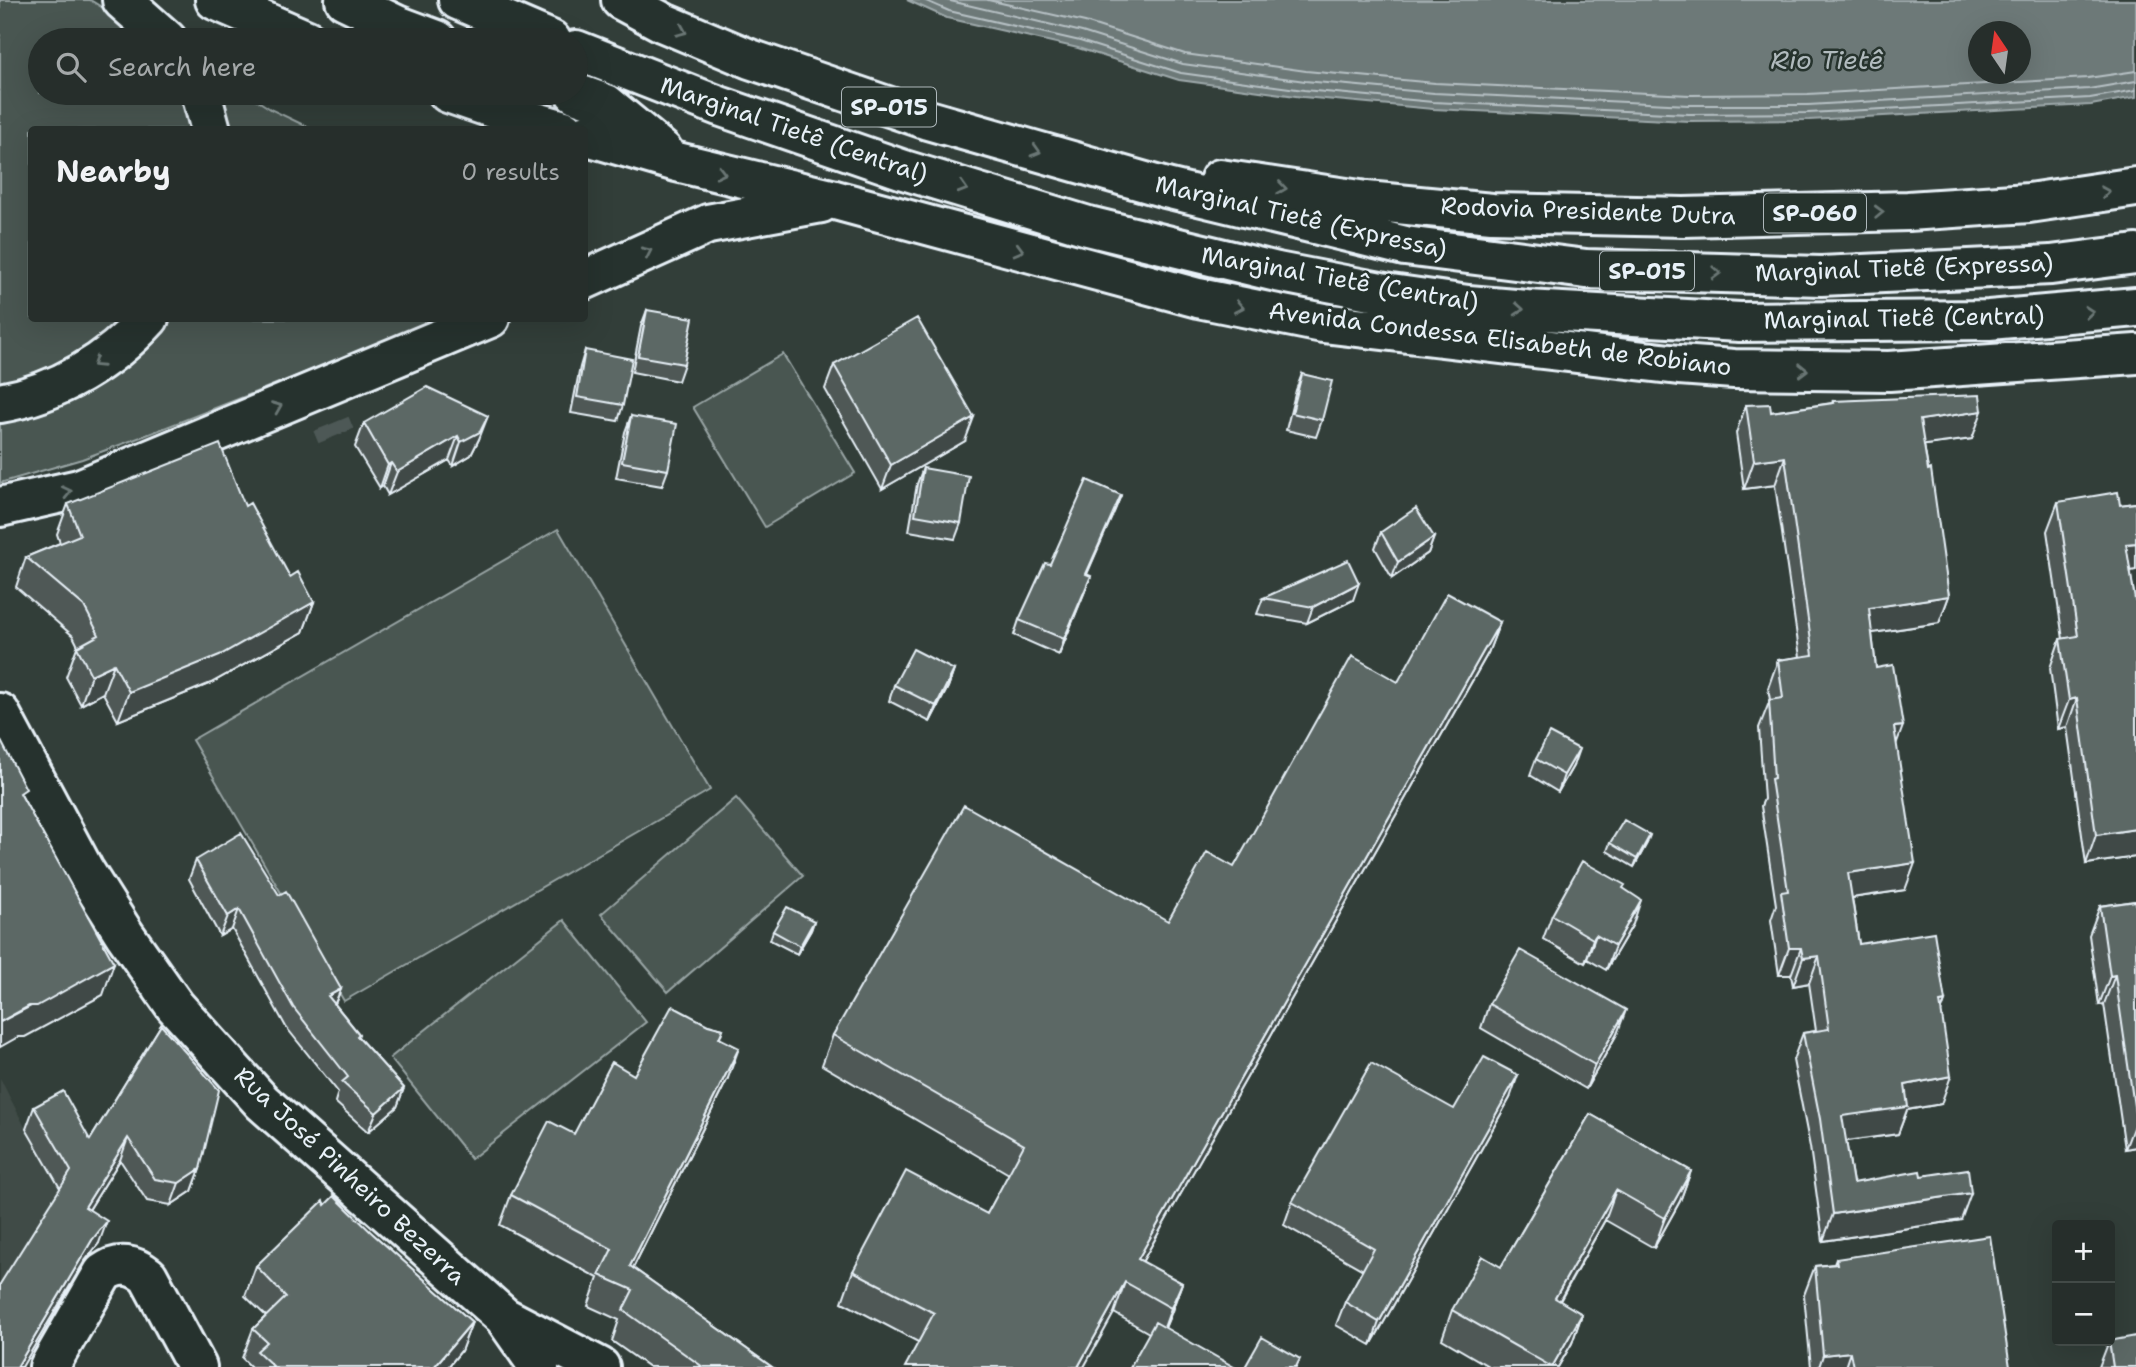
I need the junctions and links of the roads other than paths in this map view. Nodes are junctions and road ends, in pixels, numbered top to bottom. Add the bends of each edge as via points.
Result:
1 (122, 0) edge
2 (215, 0) edge
3 (345, 0) edge
4 (458, 0) edge
5 (621, 0) edge
6 (154, 28) edge
7 (279, 28) edge
8 (405, 28) edge
9 (523, 28) edge
10 (588, 55) edge
11 (588, 98) edge
12 (204, 105) edge
13 (483, 105) edge
14 (210, 126) edge
15 (550, 126) edge
16 (588, 136) edge
17 (677, 162) junction
18 (2136, 187) edge
19 (1166, 188) junction
20 (835, 200) junction
21 (2136, 254) edge
22 (588, 277) edge
23 (2136, 307) edge
24 (145, 322) edge
25 (480, 322) edge
26 (2136, 354) edge
27 (0, 403) edge
28 (0, 507) edge
29 (0, 713) edge
30 (504, 1317) junction
31 (49, 1367) edge
32 (197, 1367) edge
33 (539, 1367) edge
34 (600, 1367) edge

1 - 6 main road
2 - 7 main road
3 - 8 main road
4 - 9 main road
5 -> 19 main road, Marginal Tietê (Expressa) / SP-015 via 750,59 928,120
10 -> 23 main road, Marginal Tietê (Central) via 904,170 1088,226 1277,272 1391,293 1468,305 1740,322 1989,320
11 - 17 main road via 606,104
12 - 14 main road
13 - 15 main road
16 - 17 main road, Avenida Condessa Elisabeth de Robiano
17 -> 20 main road, Avenida Condessa Elisabeth de Robiano
19 -> 18 main road, Rodovia Presidente Dutra / SP-060 via 1220,179 1366,201 1492,213 1685,217 2029,203
19 -> 21 main road, Marginal Tietê (Expressa) / SP-015 via 1405,246 1586,269 1821,276 2051,265
22 -> 20 main road via 708,224
20 -> 26 main road, Avenida Condessa Elisabeth de Robiano via 1198,298 1350,327 1734,369 1889,371
24 -> 27 main road via 116,351 72,379 26,399
28 -> 25 main road via 79,489
29 - 30 main road, Rua José Pinheiro Bezerra via 84,870 175,1006 262,1102
30 - 33 main road, Rua José Pinheiro Bezerra
30 - 34 main road, Rua José Pinheiro Bezerra
31 - 32 main road via 103,1273 128,1265 148,1276

